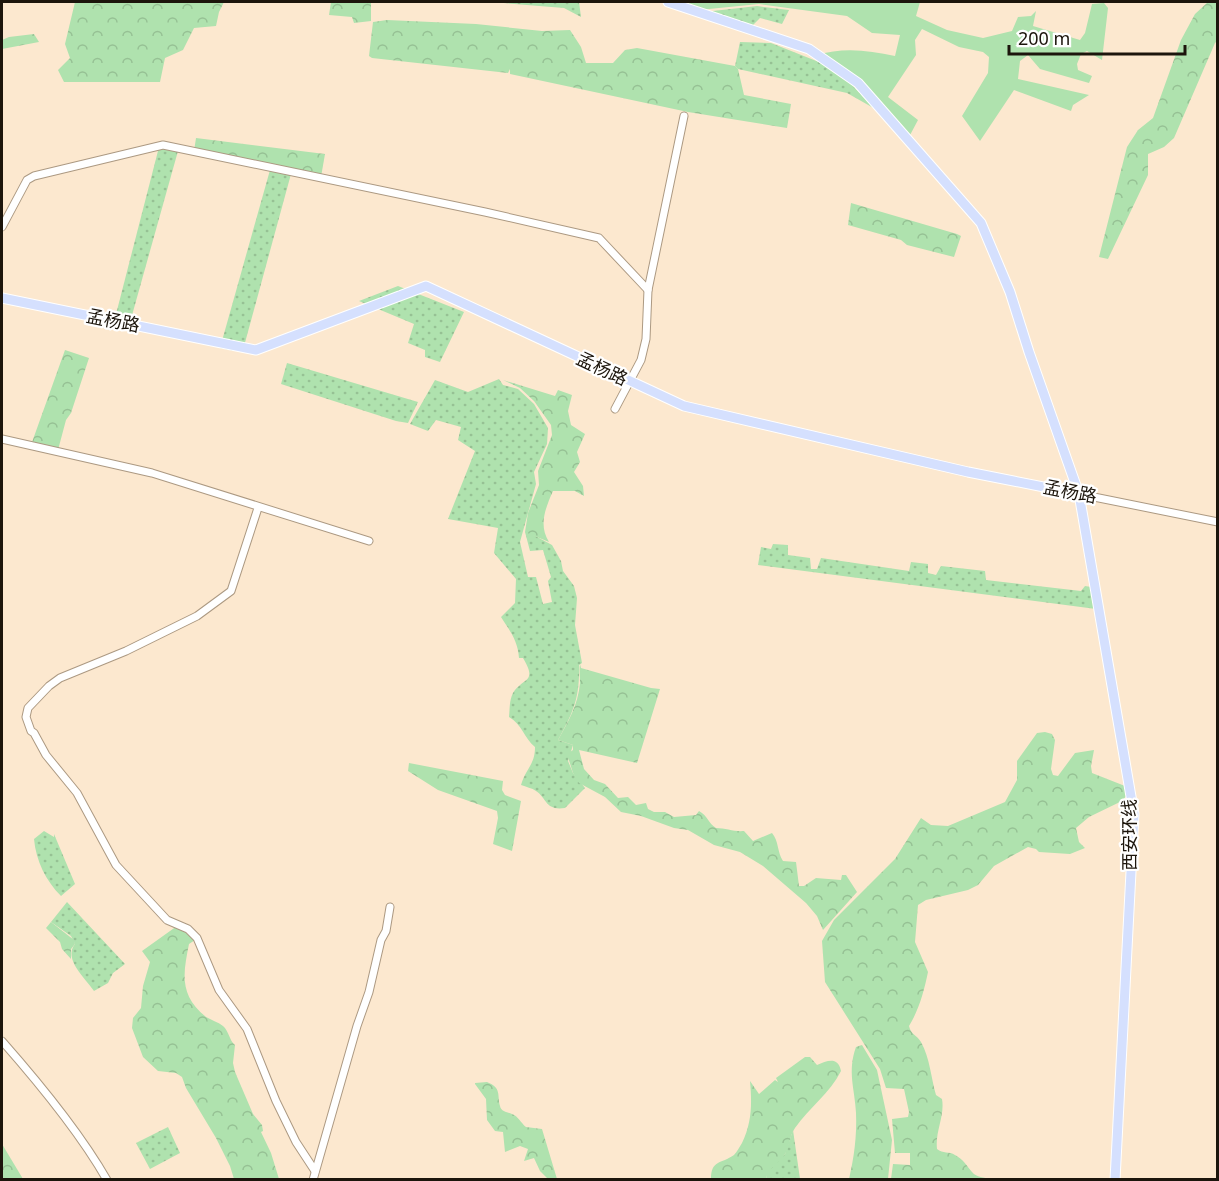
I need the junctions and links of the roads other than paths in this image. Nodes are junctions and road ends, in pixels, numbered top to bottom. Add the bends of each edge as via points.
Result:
1 (668, 2) edge
2 (684, 116) dead end
3 (2, 227) edge
4 (648, 290) junction
5 (2, 298) edge
6 (629, 381) junction
7 (615, 409) dead end
8 (2, 439) edge
9 (1079, 494) junction
10 (258, 508) junction
11 (1218, 522) edge
12 (369, 541) dead end
13 (390, 907) dead end
14 (2, 1041) edge
15 (315, 1171) junction
16 (107, 1179) edge
17 (313, 1179) edge
18 (1115, 1179) edge

1 - 9 main road, 西安环线 via 809,49 858,83 981,223 1010,292
2 - 4 street
3 - 4 street via 27,180 34,176 163,145 599,238
4 - 6 street via 646,339 641,360
5 - 6 main road, 孟杨路 via 256,350 426,286
6 - 7 street
6 - 9 main road, 孟杨路 via 684,406
8 - 10 street via 152,473
9 - 11 street, 孟杨路
9 - 18 main road, 西安环线 via 1134,814
10 - 12 street
10 - 15 street via 231,591 197,616 60,678 28,708 26,717 46,755 77,793 116,865 167,920 188,929 197,938 219,990 247,1029 276,1101
13 - 15 street via 369,992
14 - 16 street
15 - 17 street

